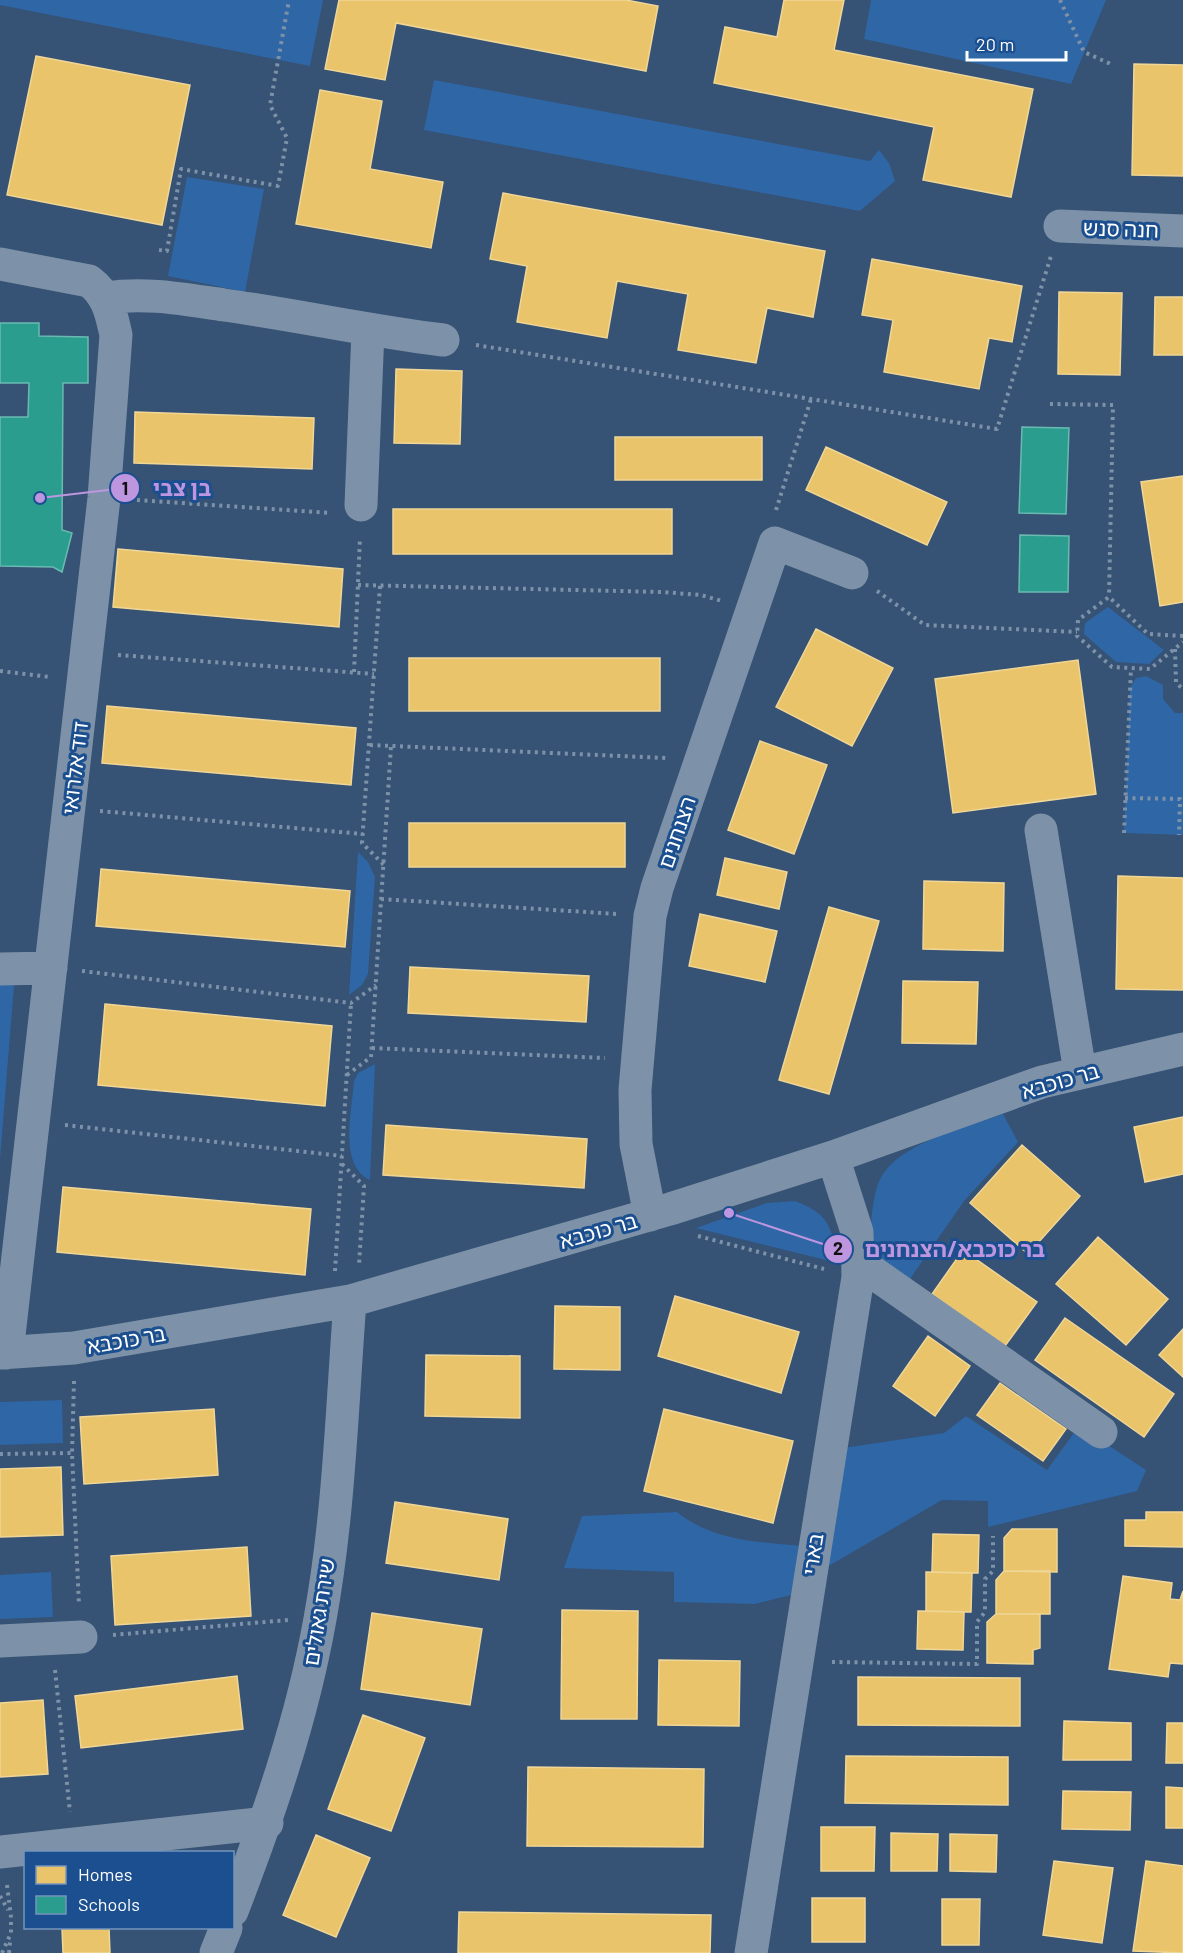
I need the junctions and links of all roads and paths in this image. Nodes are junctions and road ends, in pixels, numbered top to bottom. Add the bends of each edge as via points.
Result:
1 (289, 0) edge
2 (1060, 0) edge
3 (1113, 65) dead end
4 (1060, 226) joint
5 (1183, 231) edge
6 (159, 250) dead end
7 (0, 264) edge
8 (105, 298) junction
9 (368, 330) junction
10 (443, 340) joint
11 (811, 399) junction
12 (1050, 404) dead end
13 (134, 500) dead end
14 (361, 510) junction
15 (775, 543) junction
16 (852, 573) joint
17 (358, 585) junction
18 (380, 586) junction
19 (1109, 597) junction
20 (751, 615) junction
21 (1077, 632) junction
22 (1183, 636) edge
23 (1183, 642) edge
24 (1175, 649) junction
25 (86, 667) junction
26 (1131, 668) junction
27 (0, 671) edge
28 (354, 672) junction
29 (374, 674) junction
30 (1183, 689) edge
31 (370, 746) junction
32 (391, 746) junction
33 (702, 759) junction
34 (1125, 798) junction
35 (70, 808) junction
36 (1041, 830) dead end
37 (1124, 833) dead end
38 (363, 834) junction
39 (1179, 835) dead end
40 (384, 865) junction
41 (381, 899) junction
42 (650, 916) junction
43 (51, 968) junction
44 (0, 969) edge
45 (376, 986) junction
46 (351, 1002) junction
47 (372, 1048) junction
48 (1183, 1049) edge
49 (638, 1059) junction
50 (1080, 1072) junction
51 (347, 1075) junction
52 (33, 1121) junction
53 (342, 1156) junction
54 (833, 1157) junction
55 (342, 1164) junction
56 (660, 1212) junction
57 (858, 1270) junction
58 (346, 1302) junction
59 (3, 1353) edge
60 (74, 1381) dead end
61 (1101, 1432) dead end
62 (72, 1453) junction
63 (0, 1454) edge
64 (993, 1536) dead end
65 (320, 1617) junction
66 (66, 1639) junction
67 (0, 1641) edge
68 (795, 1661) junction
69 (267, 1823) junction
70 (74, 1845) junction
71 (0, 1852) edge
72 (0, 1896) edge
73 (234, 1906) edge
74 (226, 1929) edge
75 (11, 1933) junction
76 (2, 1953) edge
77 (9, 1953) edge
78 (216, 1953) edge
79 (751, 1953) edge

1 - 6 path via 270,105 287,138 278,186 181,169 167,251
2 - 3 path via 1084,52
4 - 5 street, חנה סנש
4 - 11 path via 997,429
7 - 8 street via 89,281
8 - 9 street via 144,294
8 - 25 street, דוד אלרואי via 116,335
9 - 10 street
9 - 14 street
10 - 11 path
11 - 15 path via 766,539
12 - 19 path via 1113,405
13 - 14 path
14 - 17 path
15 - 16 street
15 - 20 street, הצנחנים
16 - 21 path via 926,625
17 - 18 path
17 - 28 path
18 - 20 path via 701,595 736,605
18 - 29 path
19 - 21 path via 1078,620
19 - 22 path via 1148,634
20 - 33 street, הצנחנים
21 - 26 path via 1112,667
23 - 24 path
24 - 26 path via 1150,669
24 - 30 path via 1176,683
25 - 27 path
25 - 28 path
25 - 35 street, דוד אלרואי
26 - 34 path
28 - 29 path
29 - 31 path
31 - 32 path
31 - 38 path
32 - 33 path
32 - 40 path
33 - 42 street, הצנחנים
34 - 37 path
34 - 39 path via 1180,799
35 - 38 path
35 - 43 street, דוד אלרואי
36 - 50 street
38 - 40 path via 362,843
40 - 41 path
41 - 42 path
41 - 45 path
42 - 49 street, הצנחנים
43 - 44 street
43 - 46 path
43 - 52 street, דוד אלרואי
45 - 46 path
45 - 47 path
46 - 51 path
47 - 49 path
47 - 51 path via 372,1057
48 - 50 street, בר כוכבא
49 - 56 street, הצנחנים via 636,1144
50 - 54 street, בר כוכבא
51 - 53 path
52 - 53 path
52 - 59 street, דוד אלרואי
53 - 55 path
54 - 56 street, בר כוכבא
54 - 57 street, בארי via 857,1232
55 - 58 path
55 - 58 path via 364,1186
56 - 57 path via 674,1230
56 - 58 street, בר כוכבא
57 - 61 street
57 - 68 street, בארי
58 - 59 street, בר כוכבא via 74,1348
58 - 65 street, שירת גאולים via 335,1498
60 - 62 path
62 - 63 path
62 - 66 path
64 - 68 path via 993,1571 985,1579 985,1612 977,1622 977,1664
65 - 66 path
65 - 69 street, שירת גאולים via 299,1716
66 - 67 street
66 - 70 path
68 - 79 street, בארי
69 - 70 street
69 - 73 street, שירת גאולים
70 - 71 street
72 - 75 path via 11,1917
74 - 78 street
75 - 76 path
75 - 77 path

